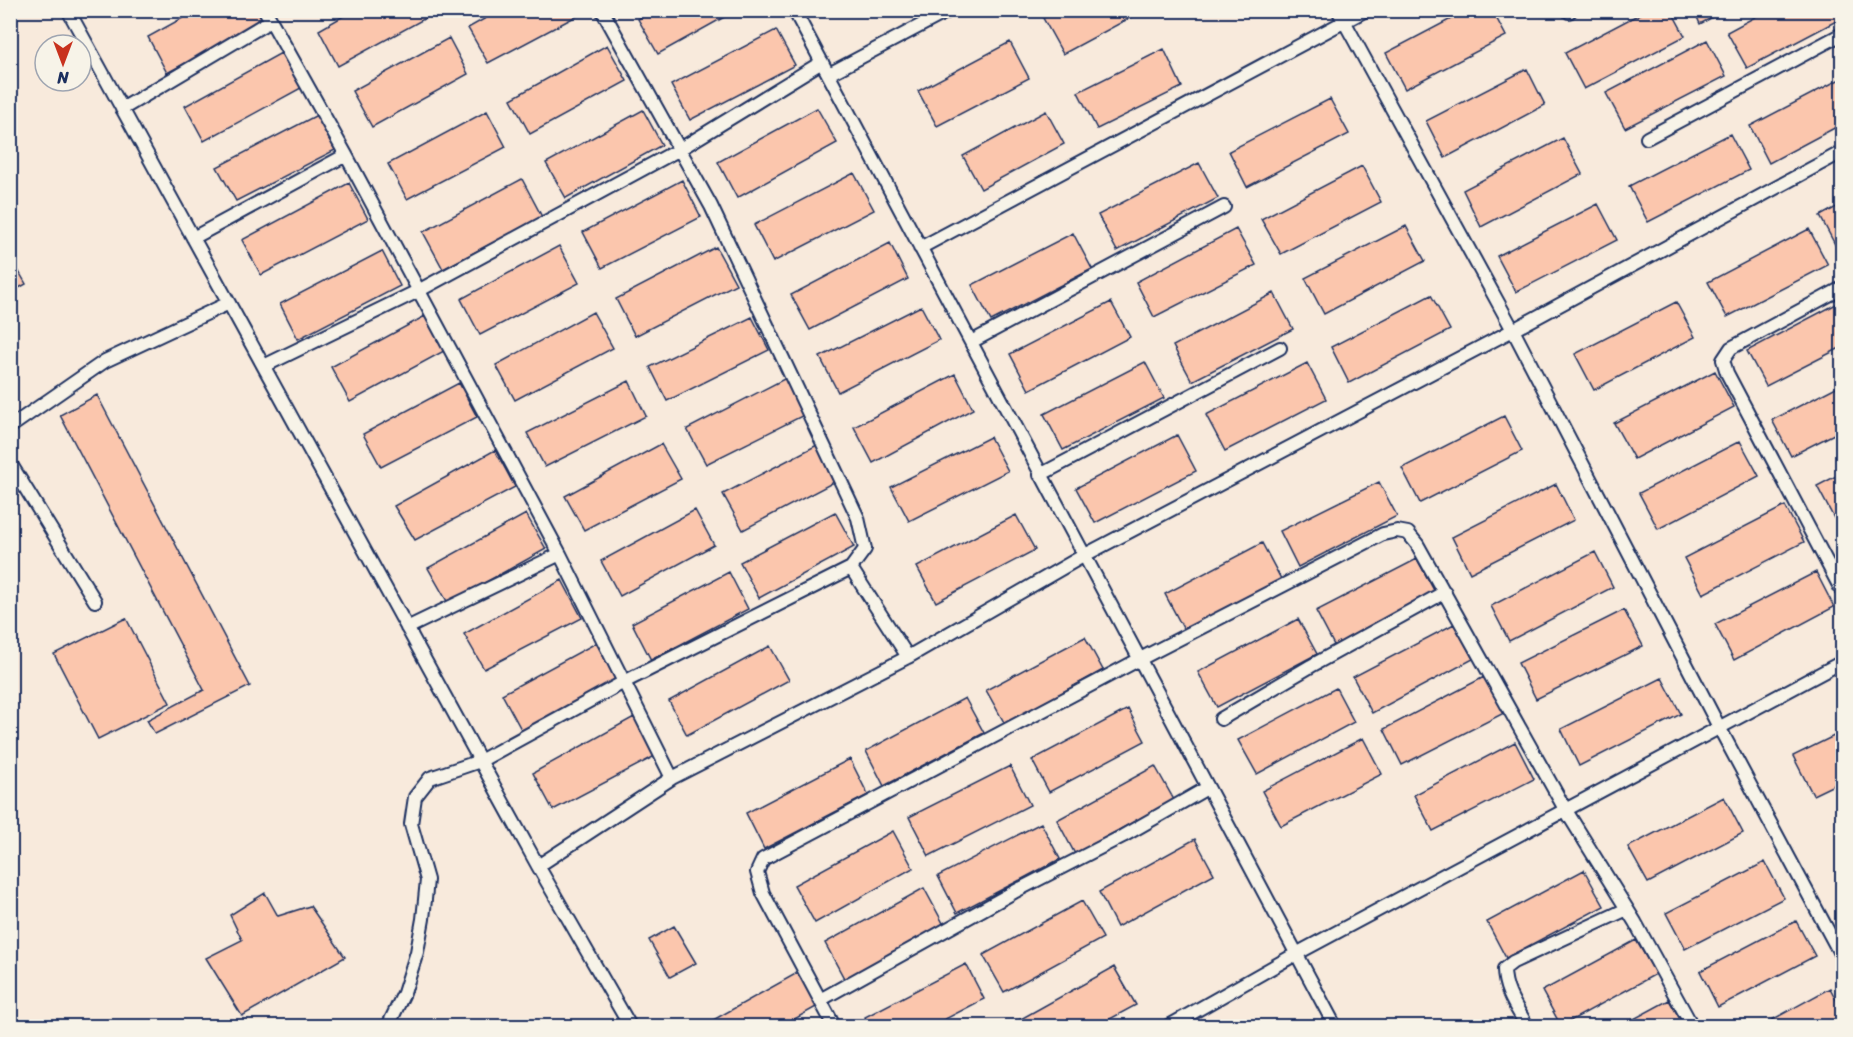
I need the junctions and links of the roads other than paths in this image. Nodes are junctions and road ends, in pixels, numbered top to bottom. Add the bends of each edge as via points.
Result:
1 (68, 10) edge
2 (602, 10) edge
3 (794, 10) edge
4 (950, 10) edge
5 (1366, 10) edge
6 (267, 16) edge
7 (1341, 16) edge
8 (1842, 34) edge
9 (822, 62) junction
10 (829, 74) junction
11 (122, 109) junction
12 (1647, 138) dead end
13 (680, 149) junction
14 (1842, 152) edge
15 (345, 155) junction
16 (1224, 207) dead end
17 (193, 238) junction
18 (920, 248) junction
19 (1842, 288) edge
20 (418, 291) junction
21 (229, 303) junction
22 (1513, 330) junction
23 (970, 342) junction
24 (1280, 348) dead end
25 (264, 366) junction
26 (10, 427) edge
27 (10, 463) edge
28 (1040, 475) junction
29 (560, 554) junction
30 (1083, 556) junction
31 (851, 568) junction
32 (1842, 591) edge
33 (1445, 592) junction
34 (95, 601) dead end
35 (407, 628) junction
36 (908, 657) junction
37 (1140, 659) junction
38 (1842, 662) edge
39 (624, 682) junction
40 (1221, 719) dead end
41 (1719, 727) junction
42 (480, 761) junction
43 (672, 778) junction
44 (1207, 788) junction
45 (1565, 809) junction
46 (538, 866) junction
47 (1627, 909) junction
48 (1296, 954) junction
49 (1842, 957) edge
50 (820, 1000) junction
51 (388, 1026) edge
52 (630, 1026) edge
53 (834, 1026) edge
54 (1169, 1026) edge
55 (1335, 1026) edge
56 (1527, 1026) edge
57 (1692, 1026) edge

1 - 11 lane
2 - 13 lane
3 - 9 lane
4 - 10 lane
5 - 7 lane
6 - 11 lane
6 - 15 lane
7 - 18 lane
7 - 22 lane
8 - 12 lane
9 - 10 lane
9 - 13 lane
10 - 18 lane
11 - 17 lane
13 - 20 lane
13 - 31 lane via 711,206 858,518 865,549
14 - 22 lane
15 - 17 lane
15 - 20 lane
16 - 23 lane
17 - 21 lane
18 - 23 lane
19 - 32 lane via 1731,348 1723,360
20 - 25 lane
20 - 29 lane
21 - 25 lane
21 - 26 lane via 105,361
22 - 30 lane
22 - 41 lane
23 - 28 lane
24 - 28 lane
25 - 35 lane
27 - 34 lane
28 - 30 lane
29 - 35 lane
29 - 39 lane
30 - 36 lane
30 - 37 lane
31 - 36 lane
31 - 39 lane
33 - 37 lane via 1408,533 1383,534
33 - 40 lane
33 - 45 lane
35 - 42 lane
36 - 43 lane
37 - 44 lane
37 - 50 lane via 764,858 757,872 763,893
38 - 41 lane
39 - 42 lane
39 - 43 lane
41 - 45 lane
41 - 49 lane
42 - 46 lane
42 - 51 lane via 430,778 415,797 411,824 427,880 423,919 404,993
43 - 46 lane
44 - 48 lane
44 - 50 lane
45 - 47 lane
45 - 48 lane
46 - 52 lane
47 - 56 lane via 1504,969 1509,994
47 - 57 lane
48 - 54 lane
48 - 55 lane
50 - 53 lane

